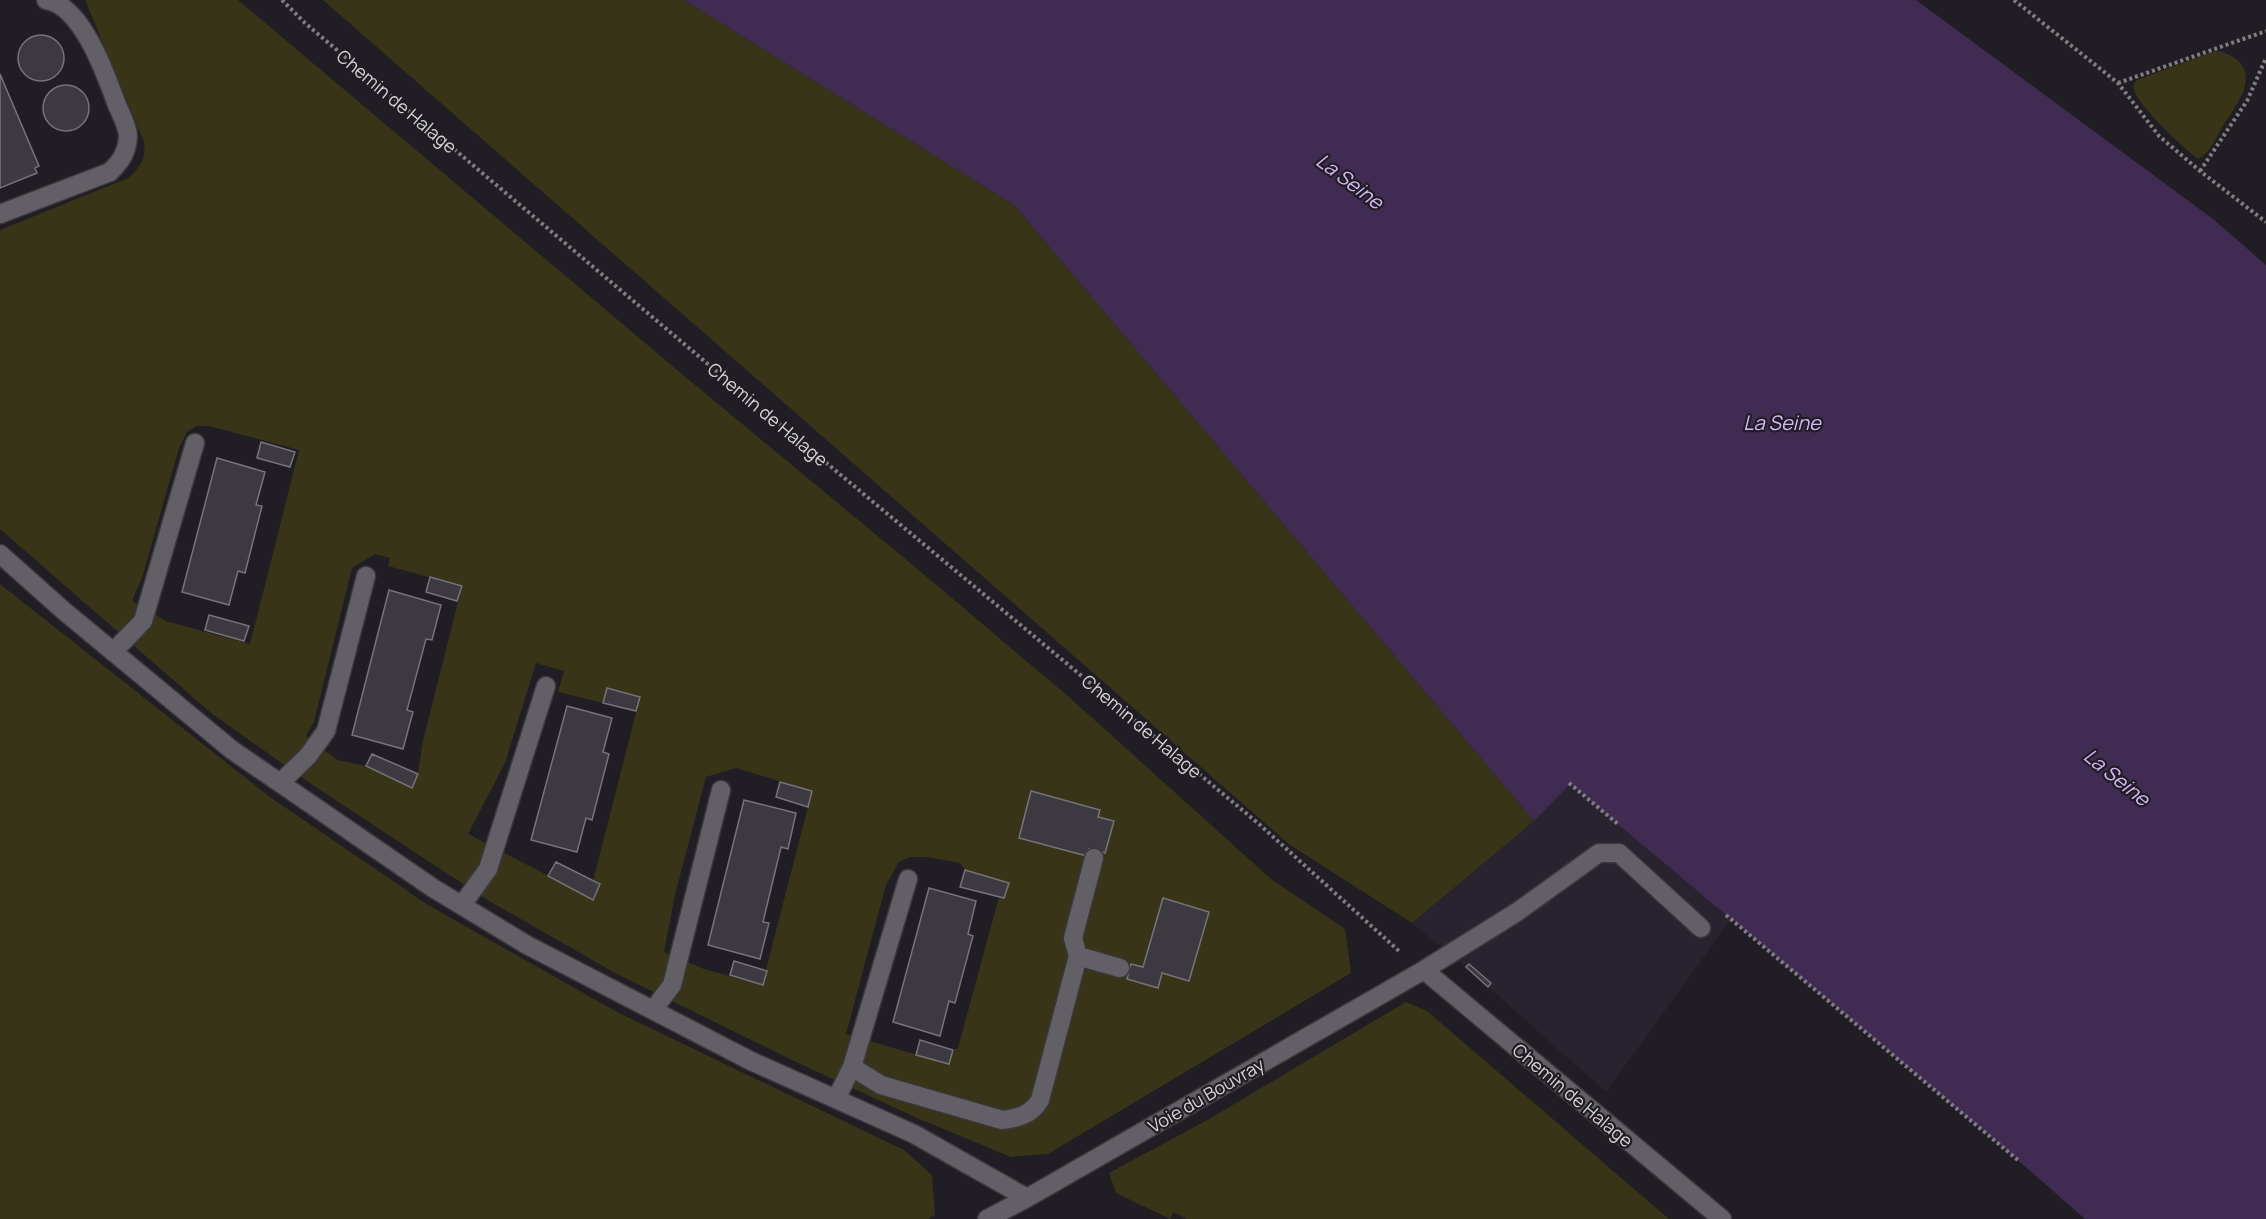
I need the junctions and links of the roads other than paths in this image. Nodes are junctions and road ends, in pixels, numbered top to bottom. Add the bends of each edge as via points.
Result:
1 (46, 0) edge
2 (0, 214) edge
3 (195, 443) dead end
4 (0, 554) edge
5 (366, 576) dead end
6 (113, 652) junction
7 (546, 686) dead end
8 (280, 783) junction
9 (721, 790) dead end
10 (1094, 858) dead end
11 (908, 879) dead end
12 (462, 905) junction
13 (1701, 928) dead end
14 (1078, 956) junction
15 (1120, 968) dead end
16 (1424, 970) junction
17 (653, 1010) junction
18 (852, 1067) junction
19 (836, 1099) junction
20 (1028, 1198) junction
21 (987, 1219) edge
22 (1722, 1219) edge

1 - 2 street via 71,15 97,52 129,134 123,159 110,172
3 - 6 street via 143,621
4 - 6 street
5 - 8 street via 326,731 308,756
6 - 8 street via 232,750
7 - 12 street via 488,869
8 - 12 street
9 - 17 street via 672,985
10 - 14 street via 1073,938
11 - 18 street
12 - 17 street via 527,945
13 - 16 street, Voie du Bouvray via 1619,853 1599,853 1517,912
14 - 15 street
14 - 18 street via 1040,1100 1034,1109 1019,1117 1002,1120 882,1085
16 - 20 street, Voie du Bouvray
16 - 22 street, Chemin de Halage
17 - 19 street via 751,1061
18 - 19 street
19 - 20 street via 914,1134
20 - 21 street, Voie du Bouvray

